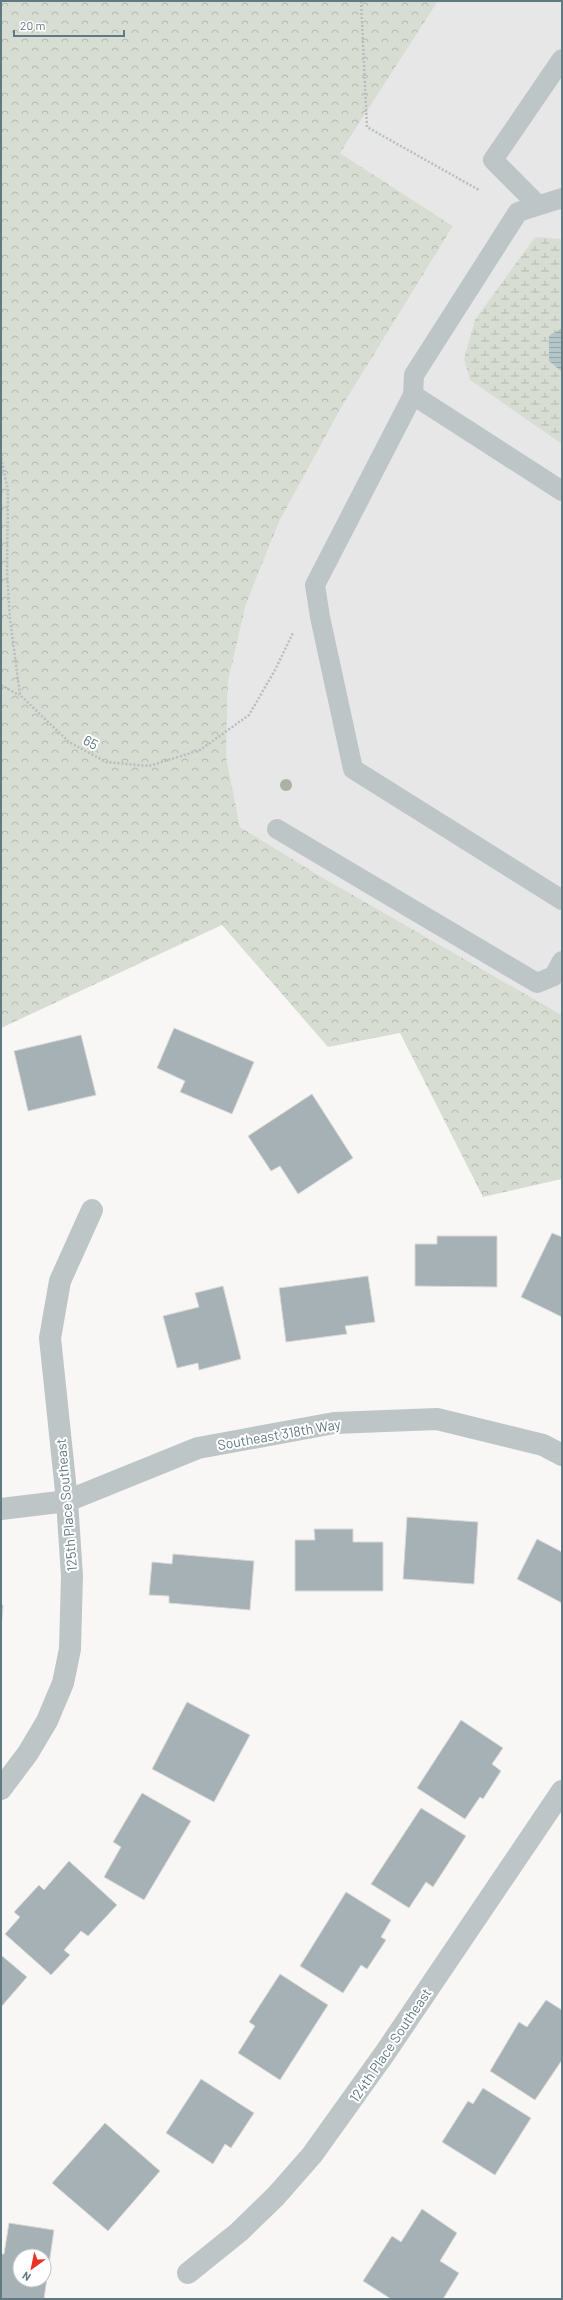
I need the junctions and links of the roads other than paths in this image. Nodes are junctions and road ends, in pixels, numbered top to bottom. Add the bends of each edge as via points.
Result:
1 (562, 59) edge
2 (562, 198) edge
3 (538, 205) junction
4 (413, 395) junction
5 (562, 491) edge
6 (277, 829) dead end
7 (562, 900) edge
8 (562, 961) edge
9 (92, 1210) dead end
10 (562, 1455) edge
11 (67, 1501) junction
12 (1, 1509) edge
13 (1, 1789) edge
14 (562, 1791) edge
15 (188, 2273) dead end

1 - 3 lane via 493,160
2 - 3 lane
3 - 4 lane via 518,212 414,375
4 - 5 lane
4 - 7 lane via 315,585 353,769
6 - 8 lane via 537,983 554,976
9 - 11 street, 125th Place Southeast via 60,1281 50,1338
10 - 11 street, Southeast 318th Way via 543,1445 437,1419 334,1423 198,1448
11 - 12 street, Southeast 318th Way
11 - 13 street, 125th Place Southeast via 72,1576 72,1627 68,1665 63,1684 47,1720 28,1753
14 - 15 street, 124th Place Southeast via 385,2053 312,2155 276,2196 239,2232

